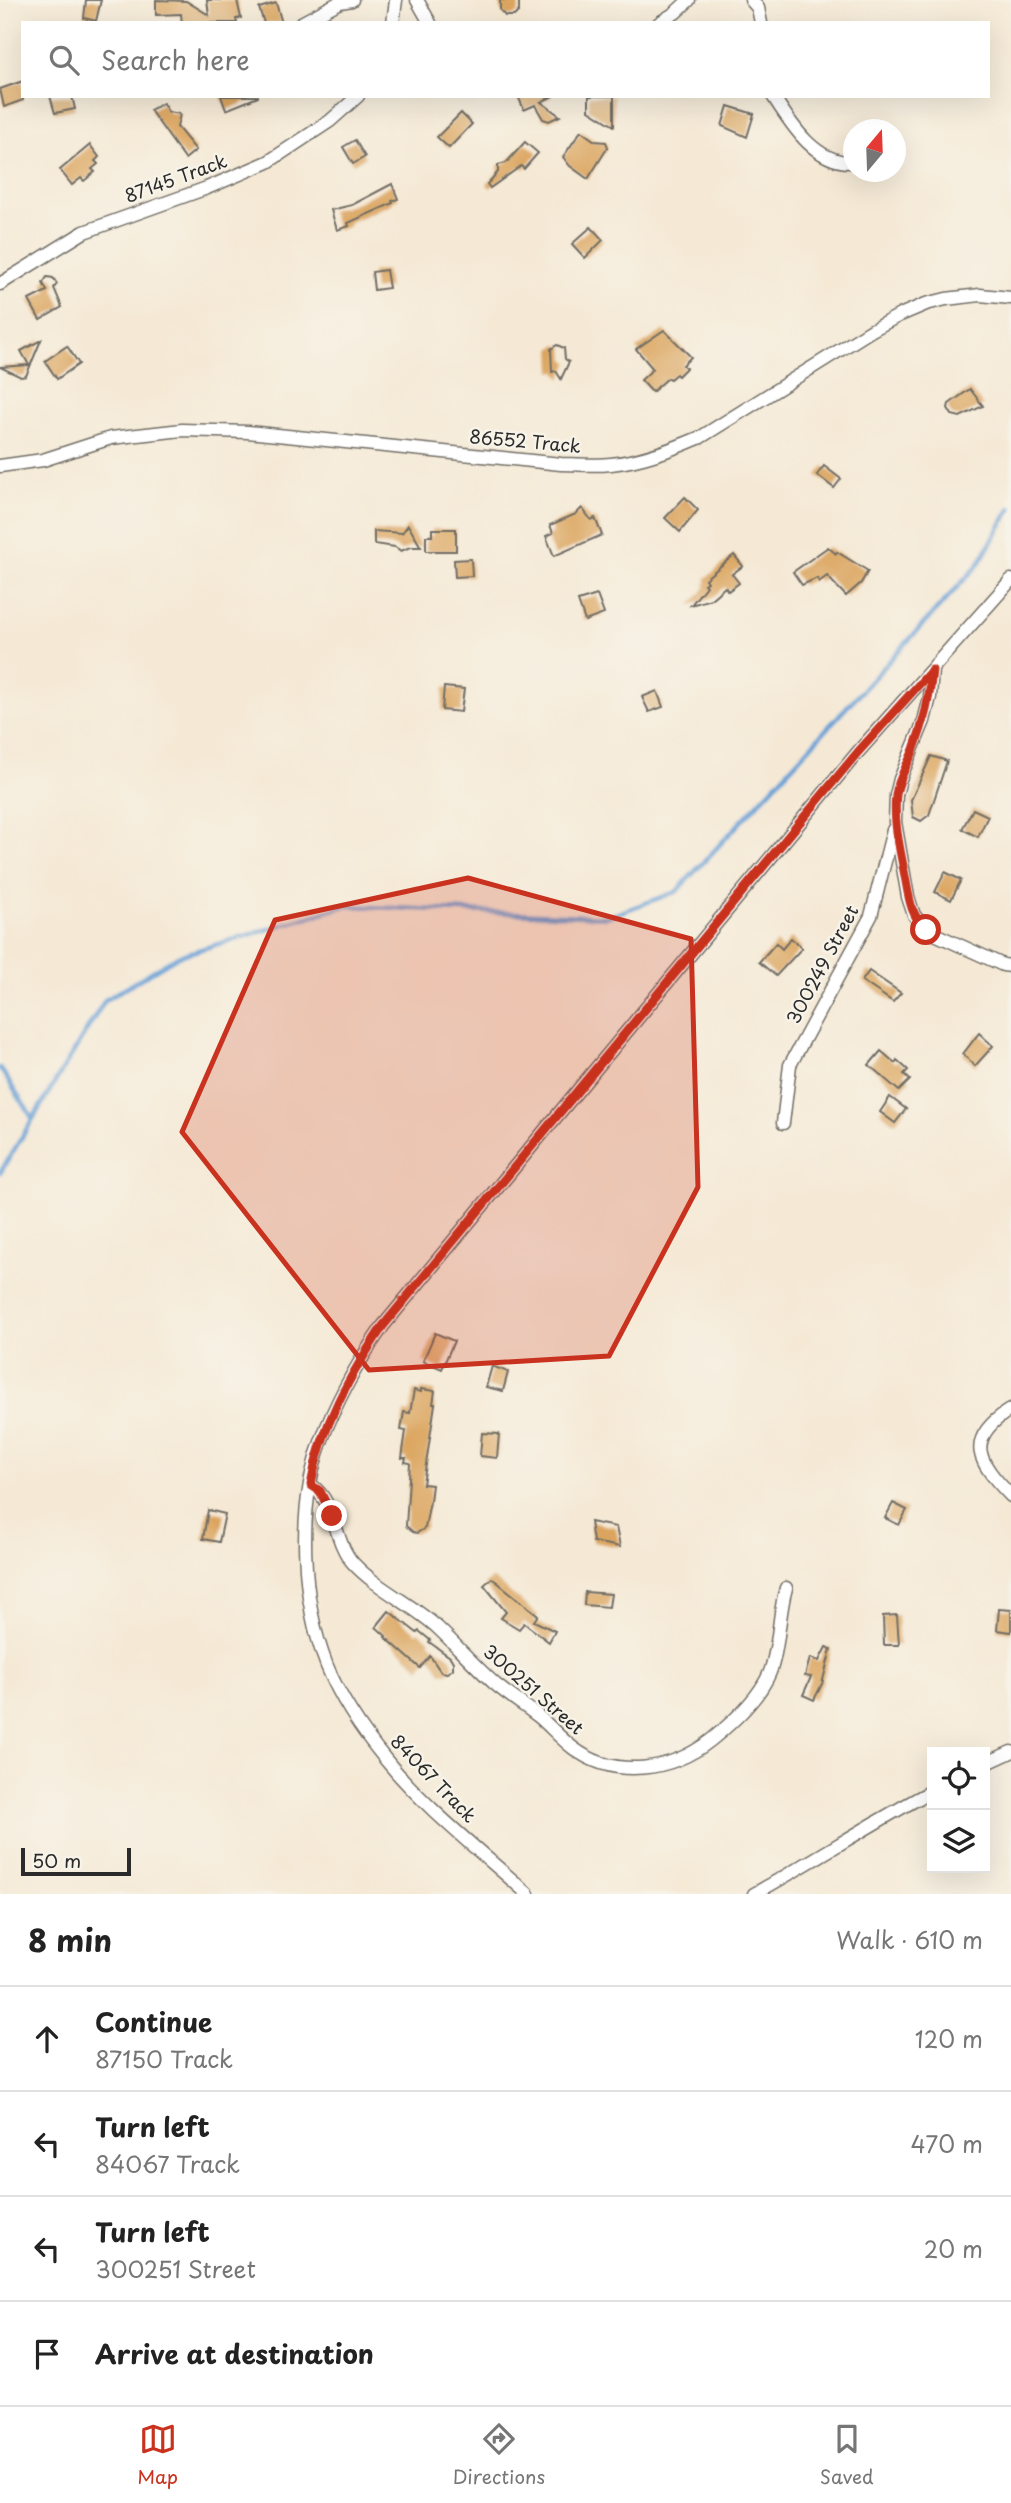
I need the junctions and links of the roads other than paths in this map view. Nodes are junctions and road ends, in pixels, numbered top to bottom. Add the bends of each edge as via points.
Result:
1 (352, 0) edge
2 (396, 0) edge
3 (417, 0) edge
4 (689, 0) edge
5 (751, 0) edge
6 (305, 21) edge
7 (393, 21) edge
8 (429, 21) edge
9 (662, 21) edge
10 (761, 21) edge
11 (356, 98) edge
12 (774, 98) edge
13 (843, 162) edge
14 (0, 284) edge
15 (1011, 298) edge
16 (0, 466) edge
17 (1011, 580) edge
18 (932, 670) junction
19 (895, 822) junction
20 (1008, 968) edge
21 (783, 1123) dead end
22 (1011, 1409) edge
23 (311, 1485) junction
24 (1011, 1496) edge
25 (786, 1588) dead end
26 (1011, 1752) edge
27 (990, 1762) edge
28 (927, 1794) edge
29 (528, 1894) edge
30 (754, 1894) edge

1 - 6 street
2 - 7 street
3 - 8 street
4 - 9 street
5 - 10 street
11 - 14 street, 87145 Track via 268,162 84,232
12 - 13 street via 798,133
15 - 16 street, 86552 Track via 980,295 917,308 872,330 701,437 637,460 561,464 248,432 182,430 111,438 43,460
17 - 18 street, 84067 Track
18 - 19 street via 930,697 896,795
18 - 23 street, 84067 Track via 858,752 383,1326 329,1422
19 - 20 street via 908,897 919,923 934,935
19 - 21 street, 300249 Street via 871,916 790,1065
22 - 24 street via 984,1435 980,1457
23 - 25 street, 300251 Street via 320,1491 345,1551 359,1569 414,1608 575,1749 621,1768 657,1767 686,1757 718,1734 744,1706 769,1674
23 - 29 street, 84067 Track via 308,1593 337,1687 387,1762
26 - 27 street
28 - 30 street

